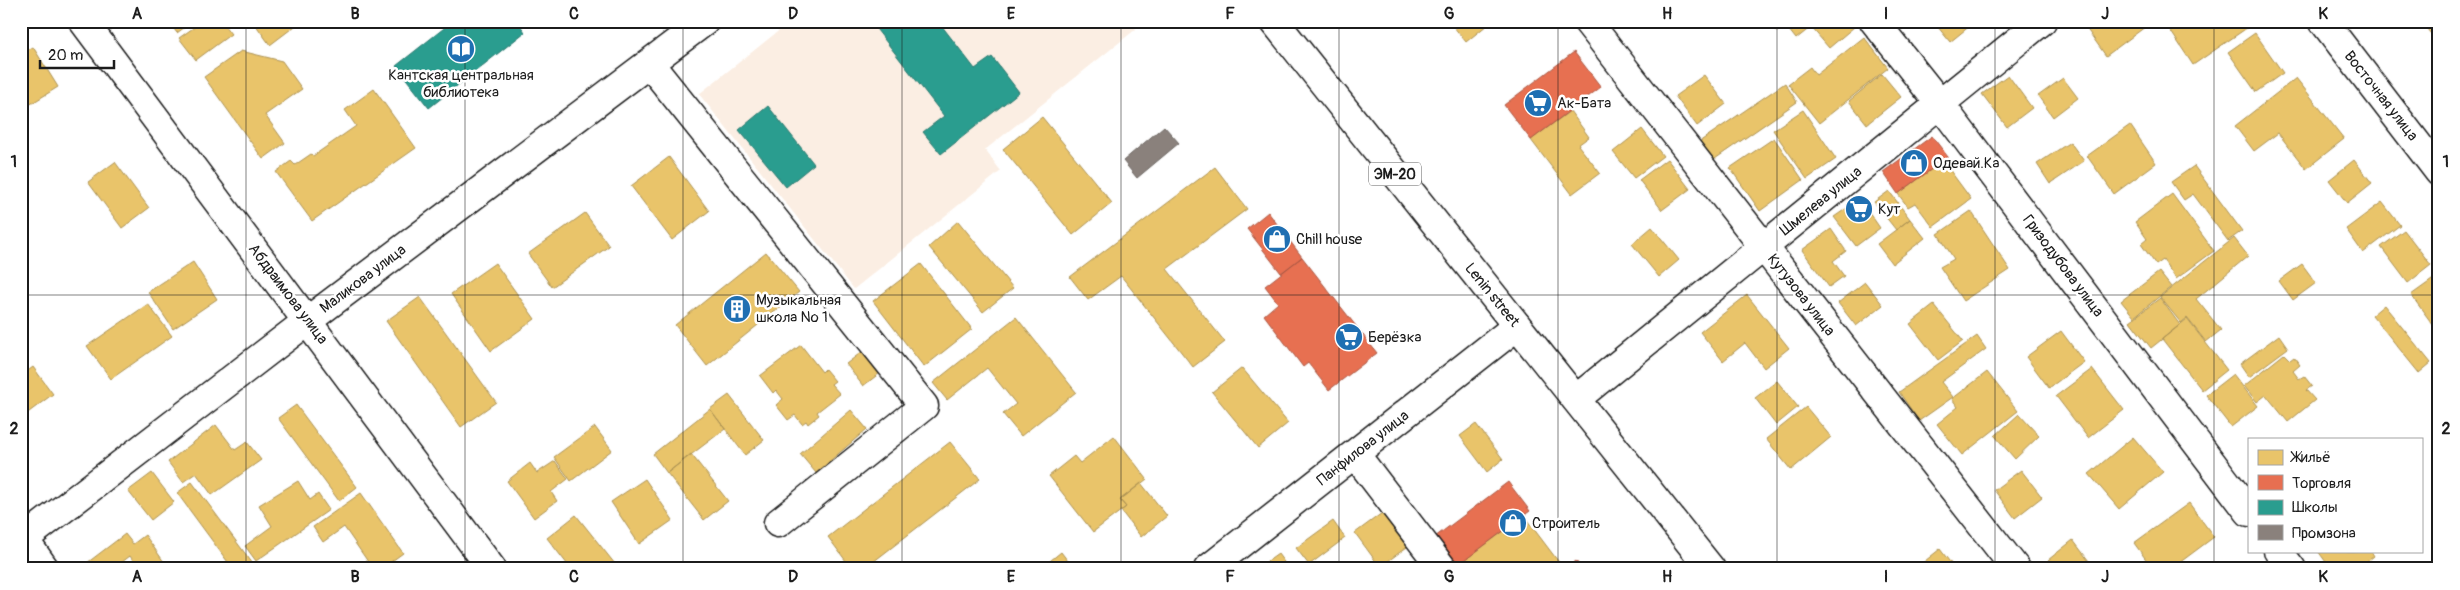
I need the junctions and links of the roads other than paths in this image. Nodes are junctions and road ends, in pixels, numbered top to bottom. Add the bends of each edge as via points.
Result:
1 (83, 21) edge
2 (704, 21) edge
3 (1274, 21) edge
4 (1588, 21) edge
5 (1874, 21) edge
6 (2042, 21) edge
7 (2323, 21) edge
8 (650, 63) junction
9 (1940, 104) junction
10 (2439, 172) edge
11 (1764, 247) junction
12 (308, 320) junction
13 (1517, 326) junction
14 (1576, 399) junction
15 (1355, 454) junction
16 (2248, 511) edge
17 (778, 523) dead end
18 (23, 537) edge
19 (2279, 552) edge
20 (45, 569) edge
21 (492, 569) edge
22 (1208, 569) edge
23 (1443, 569) edge
24 (1712, 569) edge
25 (2016, 569) edge
26 (2292, 569) edge

1 - 12 street, Абдраимова улица
2 - 8 street, Маликова улица
3 - 13 street, Lenin street / ЭМ-20
4 - 11 street, Кутузова улица
5 - 9 street, Гризодубова улица
6 - 9 street, Шмелева улица
7 - 10 street, Восточная улица
8 - 12 street, Маликова улица
8 - 17 street via 924,406
9 - 11 street, Шмелева улица
9 - 16 street, Гризодубова улица
11 - 14 street, Шмелева улица
11 - 25 street, Кутузова улица
12 - 18 street, Маликова улица
12 - 21 street, Абдраимова улица
13 - 14 street, Lenin street / ЭМ-20
13 - 15 street, Панфилова улица
14 - 24 street, Lenin street / ЭМ-20
15 - 22 street, Панфилова улица
15 - 23 street
18 - 20 street
19 - 26 street

